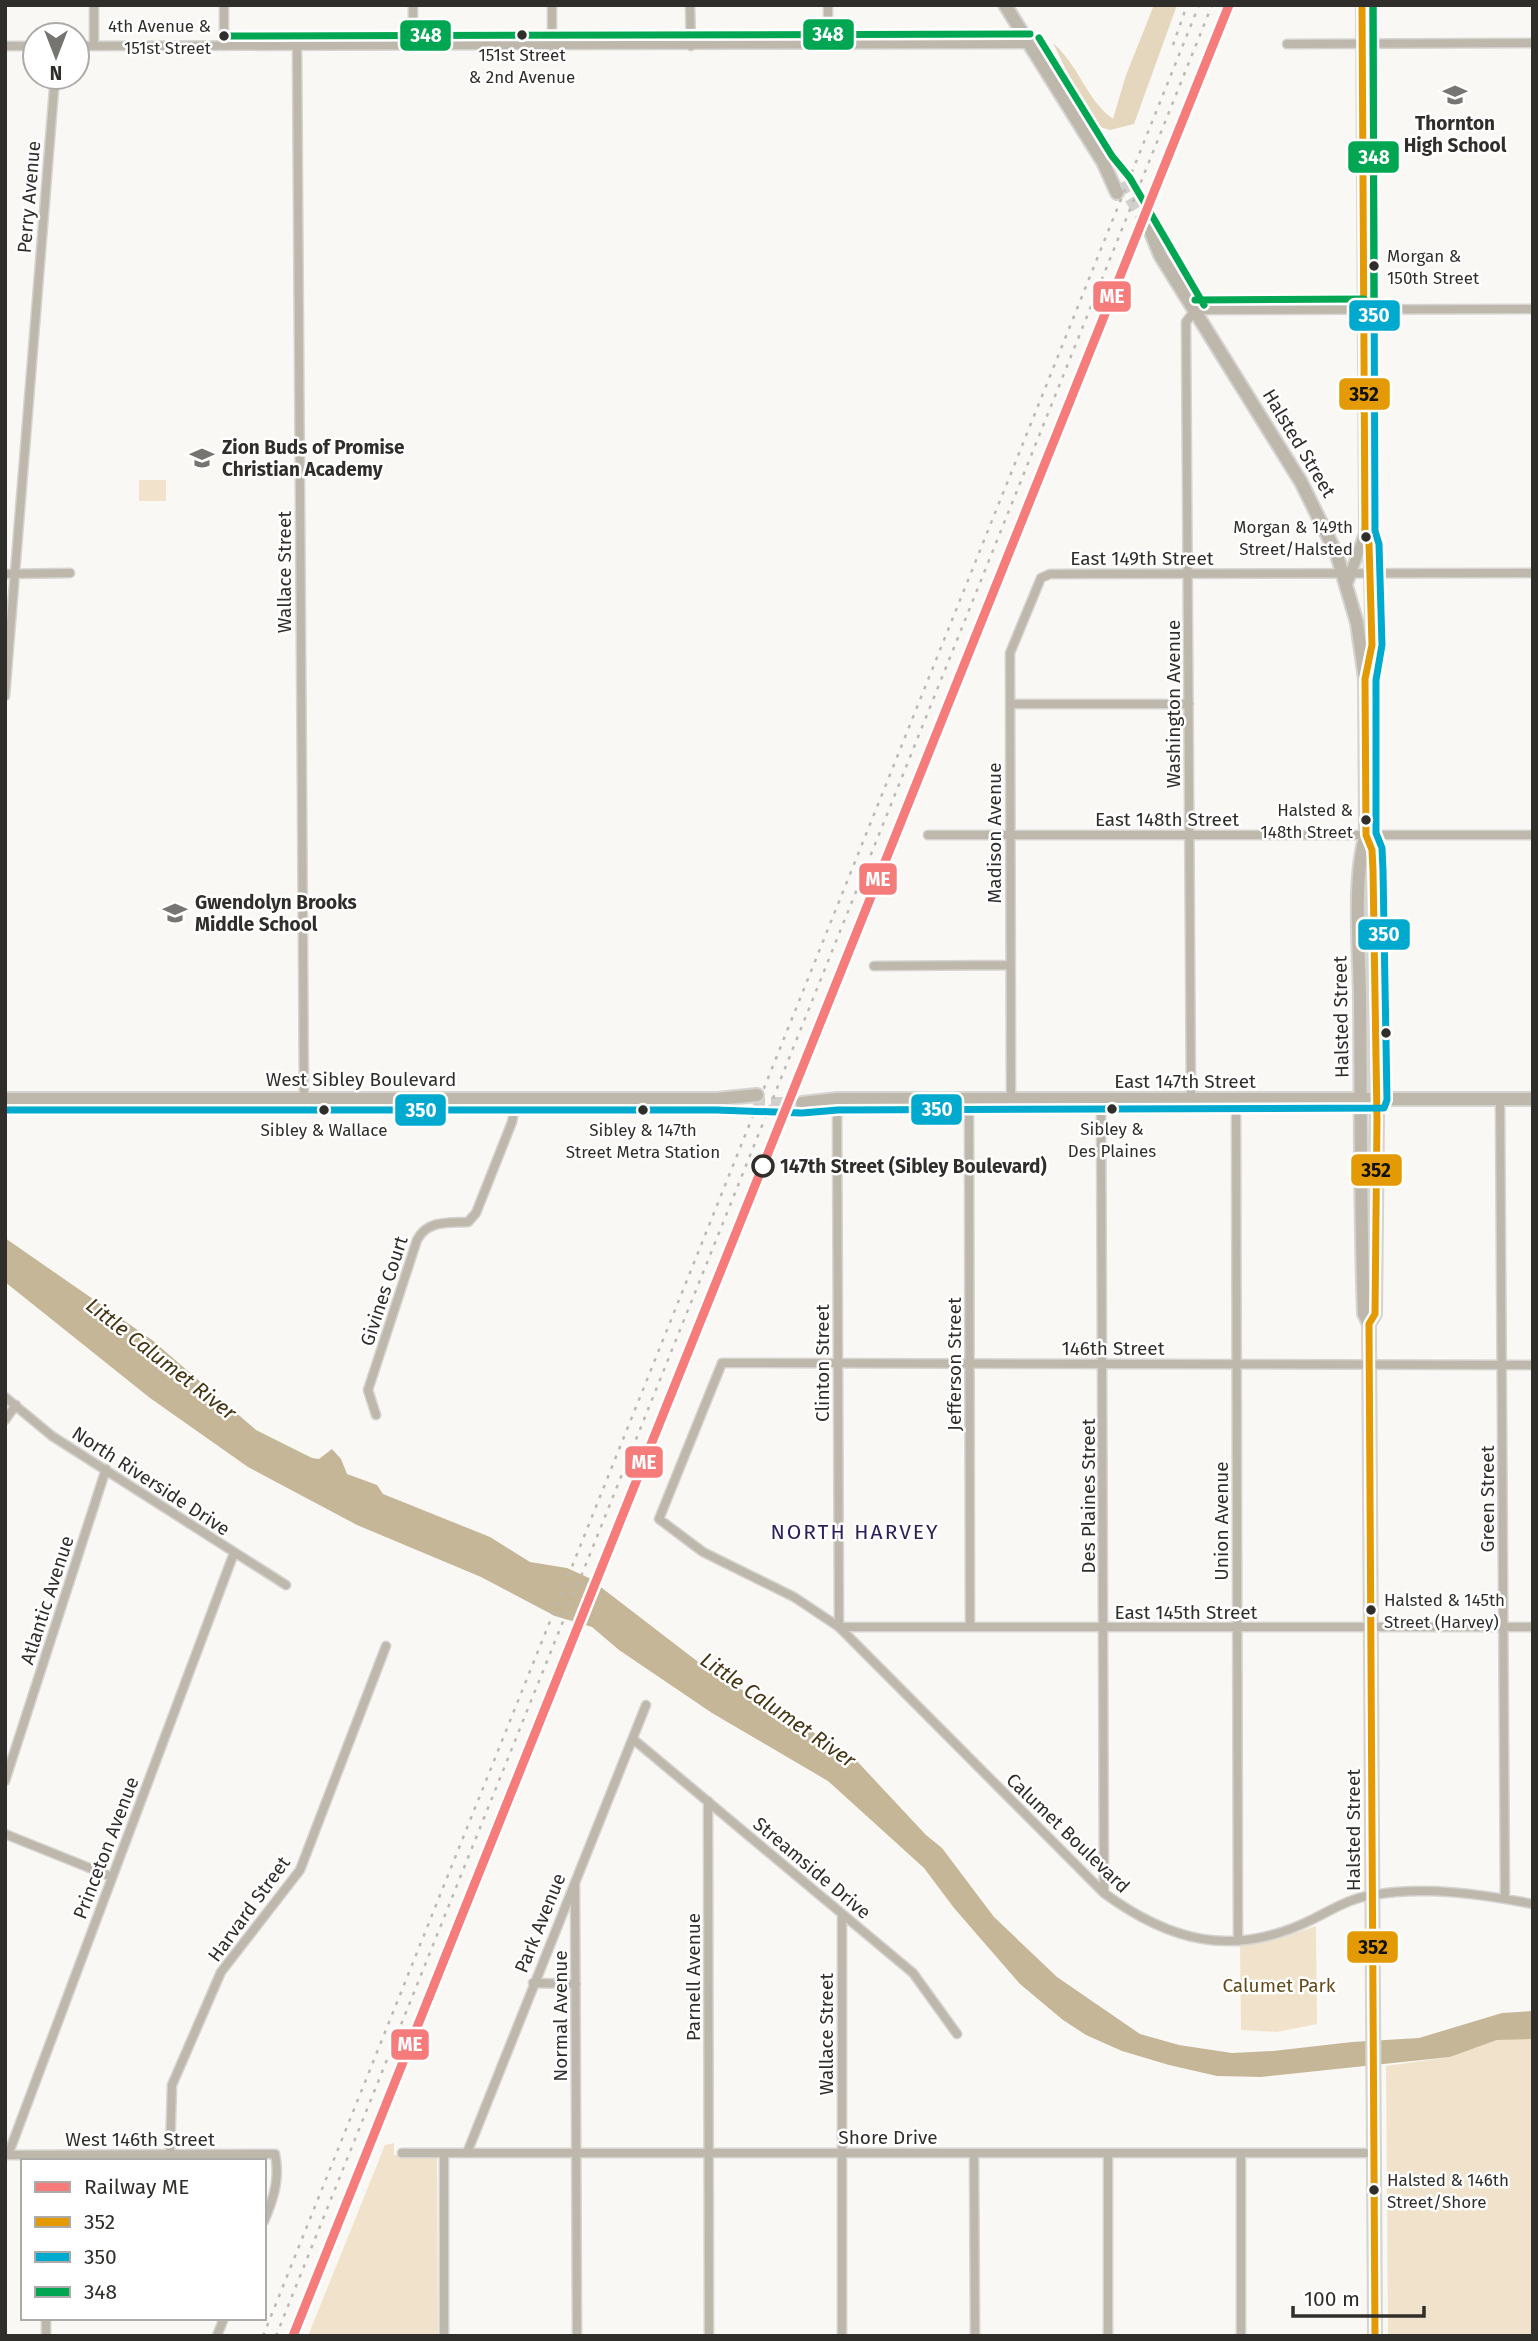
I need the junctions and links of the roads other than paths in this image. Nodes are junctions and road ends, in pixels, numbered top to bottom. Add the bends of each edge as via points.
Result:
1 (94, 5) edge
2 (224, 5) edge
3 (413, 5) edge
4 (552, 5) edge
5 (690, 5) edge
6 (828, 5) edge
7 (1005, 5) edge
8 (1362, 5) edge
9 (1533, 43) edge
10 (1030, 44) junction
11 (1287, 44) dead end
12 (1363, 44) junction
13 (828, 45) junction
14 (94, 46) joint
15 (224, 46) junction
16 (298, 46) junction
17 (413, 46) junction
18 (552, 46) junction
19 (691, 46) junction
20 (54, 91) edge
21 (1119, 188) tunnel mouth
22 (1148, 235) tunnel mouth
23 (1364, 309) junction
24 (1533, 309) edge
25 (1195, 310) junction
26 (1365, 533) junction
27 (70, 573) dead end
28 (1370, 573) junction
29 (1533, 573) edge
30 (10, 574) edge
31 (1045, 574) joint
32 (1188, 574) junction
33 (1347, 577) junction
34 (1365, 679) junction
35 (5, 696) edge
36 (1010, 704) junction
37 (1189, 704) junction
38 (928, 835) dead end
39 (1010, 835) junction
40 (1190, 835) junction
41 (1366, 835) junction
42 (1533, 835) edge
43 (1010, 965) junction
44 (874, 966) dead end
45 (5, 1098) edge
46 (304, 1098) junction
47 (517, 1098) junction
48 (755, 1099) tunnel mouth
49 (804, 1099) tunnel mouth
50 (837, 1099) junction
51 (1500, 1099) junction
52 (1533, 1099) edge
53 (969, 1100) junction
54 (1011, 1100) junction
55 (1101, 1100) junction
56 (1191, 1100) junction
57 (1236, 1100) junction
58 (1361, 1100) junction
59 (1377, 1100) junction
60 (1369, 1324) junction
61 (838, 1363) junction
62 (970, 1364) junction
63 (1104, 1364) junction
64 (1238, 1364) junction
65 (1533, 1364) edge
66 (1370, 1365) junction
67 (1503, 1365) junction
68 (5, 1397) edge
69 (16, 1405) junction
70 (376, 1415) dead end
71 (5, 1420) edge
72 (106, 1469) junction
73 (659, 1518) joint
74 (234, 1553) junction
75 (286, 1585) dead end
76 (838, 1627) junction
77 (970, 1627) junction
78 (1103, 1627) junction
79 (1237, 1627) junction
80 (1371, 1627) junction
81 (1503, 1627) junction
82 (1533, 1627) edge
83 (386, 1646) dead end
84 (646, 1705) dead end
85 (633, 1739) junction
86 (5, 1781) edge
87 (708, 1801) junction
88 (5, 1834) edge
89 (112, 1877) junction
90 (575, 1878) junction
91 (1104, 1893) junction
92 (1372, 1895) junction
93 (1505, 1899) junction
94 (1533, 1904) edge
95 (842, 1914) junction
96 (1238, 1941) junction
97 (533, 1983) junction
98 (576, 1984) junction
99 (957, 2034) dead end
100 (402, 2153) dead end
101 (444, 2153) junction
102 (467, 2153) junction
103 (577, 2153) junction
104 (709, 2153) junction
105 (842, 2153) junction
106 (974, 2153) junction
107 (1108, 2153) junction
108 (1241, 2153) junction
109 (1374, 2153) junction
110 (170, 2154) junction
111 (7, 2155) edge
112 (45, 2158) edge
113 (266, 2216) edge
114 (444, 2336) edge
115 (578, 2336) edge
116 (709, 2336) edge
117 (842, 2336) edge
118 (975, 2336) edge
119 (1108, 2336) edge
120 (1241, 2336) edge
121 (1375, 2336) edge

1 - 14 street
2 - 15 street
3 - 17 street
4 - 18 street
5 - 19 street
6 - 13 street
7 - 10 main road
8 - 12 street
9 - 12 street
10 - 13 street
10 - 21 main road
11 - 12 street
12 - 23 street
13 - 19 street
14 - 15 street
15 - 16 street
16 - 17 street
16 - 46 street, Wallace Street
17 - 18 street
18 - 19 street
20 - 30 street, Perry Avenue
22 - 25 main road, Halsted Street
23 - 24 street
23 - 25 street
23 - 26 street
25 - 32 street, Washington Avenue via 1186,322
25 - 33 main road, Halsted Street via 1317,509
26 - 28 street
26 - 33 street
27 - 30 street
28 - 29 street, East 149th Street
28 - 33 street, East 149th Street
28 - 34 street via 1372,645
30 - 35 street, Perry Avenue
31 - 32 street, East 149th Street
31 - 36 street, Madison Avenue via 1010,653
32 - 33 street, East 149th Street
32 - 37 street, Washington Avenue
33 - 34 main road, Halsted Street
34 - 41 main road, Halsted Street
36 - 37 street
36 - 39 street, Madison Avenue
37 - 40 street, Washington Avenue
38 - 39 street, East 148th Street
39 - 40 street, East 148th Street
39 - 43 street, Madison Avenue
40 - 41 street, East 148th Street
40 - 56 street, Washington Avenue
41 - 42 street, East 148th Street
41 - 58 main road, Halsted Street via 1361,850
41 - 59 main road, Halsted Street via 1373,870
43 - 44 street
43 - 54 street, Madison Avenue
45 - 46 main road, West Sibley Boulevard
46 - 47 main road, West Sibley Boulevard
47 - 48 main road, West Sibley Boulevard
47 - 70 street, Givines Court via 476,1213 468,1222 435,1224 422,1230 417,1240 368,1390
49 - 50 main road, East 147th Street
50 - 53 main road, East 147th Street
50 - 61 street, Clinton Street
51 - 52 main road, East 147th Street
51 - 59 main road, East 147th Street
51 - 67 street, Green Street
53 - 54 main road, East 147th Street
53 - 62 street, Jefferson Street
54 - 55 main road, East 147th Street
55 - 56 main road, East 147th Street
55 - 63 street, Des Plaines Street
56 - 57 main road, East 147th Street
57 - 58 main road, East 147th Street
57 - 64 street, Union Avenue
58 - 59 main road, East 147th Street
58 - 60 main road, Halsted Street via 1364,1314
59 - 60 main road, Halsted Street via 1375,1314
60 - 66 main road, Halsted Street
61 - 62 street, 146th Street
61 - 73 street, 146th Street via 722,1363
61 - 76 street, Clinton Street
62 - 63 street, 146th Street
62 - 77 street, Jefferson Street
63 - 64 street, 146th Street
63 - 78 street, Des Plaines Street
64 - 66 street, 146th Street
64 - 79 street, Union Avenue
65 - 67 street, 146th Street
66 - 67 street, 146th Street
66 - 80 main road, Halsted Street
67 - 81 street, Green Street
68 - 69 street, North Riverside Drive
69 - 71 street
69 - 72 street, North Riverside Drive via 52,1436
72 - 74 street, North Riverside Drive
72 - 86 street, Atlantic Avenue
73 - 76 street, Calumet Boulevard via 703,1552 794,1597
74 - 75 street, North Riverside Drive
74 - 89 street, Princeton Avenue
76 - 77 street, East 145th Street
76 - 91 street, Calumet Boulevard
77 - 78 street, East 145th Street
78 - 79 street, East 145th Street
78 - 91 street, Des Plaines Street
79 - 80 street, East 145th Street
79 - 96 street, Union Avenue
80 - 81 street, East 145th Street
80 - 92 main road, Halsted Street
81 - 82 street, East 145th Street
81 - 93 street, Green Street
83 - 110 street, Harvard Street via 300,1870 221,1972 172,2085
84 - 85 street, Park Avenue
85 - 87 street, Streamside Drive
85 - 90 street, Park Avenue
87 - 95 street, Streamside Drive
87 - 104 street, Parnell Avenue
88 - 89 street
89 - 111 street, Princeton Avenue
90 - 97 street, Park Avenue
90 - 98 street, Normal Avenue
91 - 96 street, Calumet Boulevard via 1135,1916 1165,1930 1203,1941
92 - 93 street, Calumet Boulevard via 1439,1891
92 - 96 street, Calumet Boulevard via 1270,1936
92 - 109 main road, Halsted Street
93 - 94 street, Calumet Boulevard
95 - 99 street, Streamside Drive via 913,1973
95 - 105 street, Wallace Street
97 - 98 street
97 - 102 street, Park Avenue
98 - 103 street, Normal Avenue
100 - 101 street, Shore Drive
101 - 102 street, Shore Drive
101 - 114 street
102 - 103 street, Shore Drive
103 - 104 street, Shore Drive
103 - 115 street, Normal Avenue
104 - 105 street, Shore Drive
104 - 116 street, Parnell Avenue
105 - 106 street, Shore Drive
105 - 117 street, Wallace Street
106 - 107 street, Shore Drive
106 - 118 street
107 - 108 street, Shore Drive
107 - 119 street
108 - 109 street, Shore Drive
108 - 120 street
109 - 121 main road, Halsted Street
110 - 112 street, West 146th Street
110 - 113 street, West 146th Street via 275,2154 278,2171
111 - 112 street, West 146th Street

